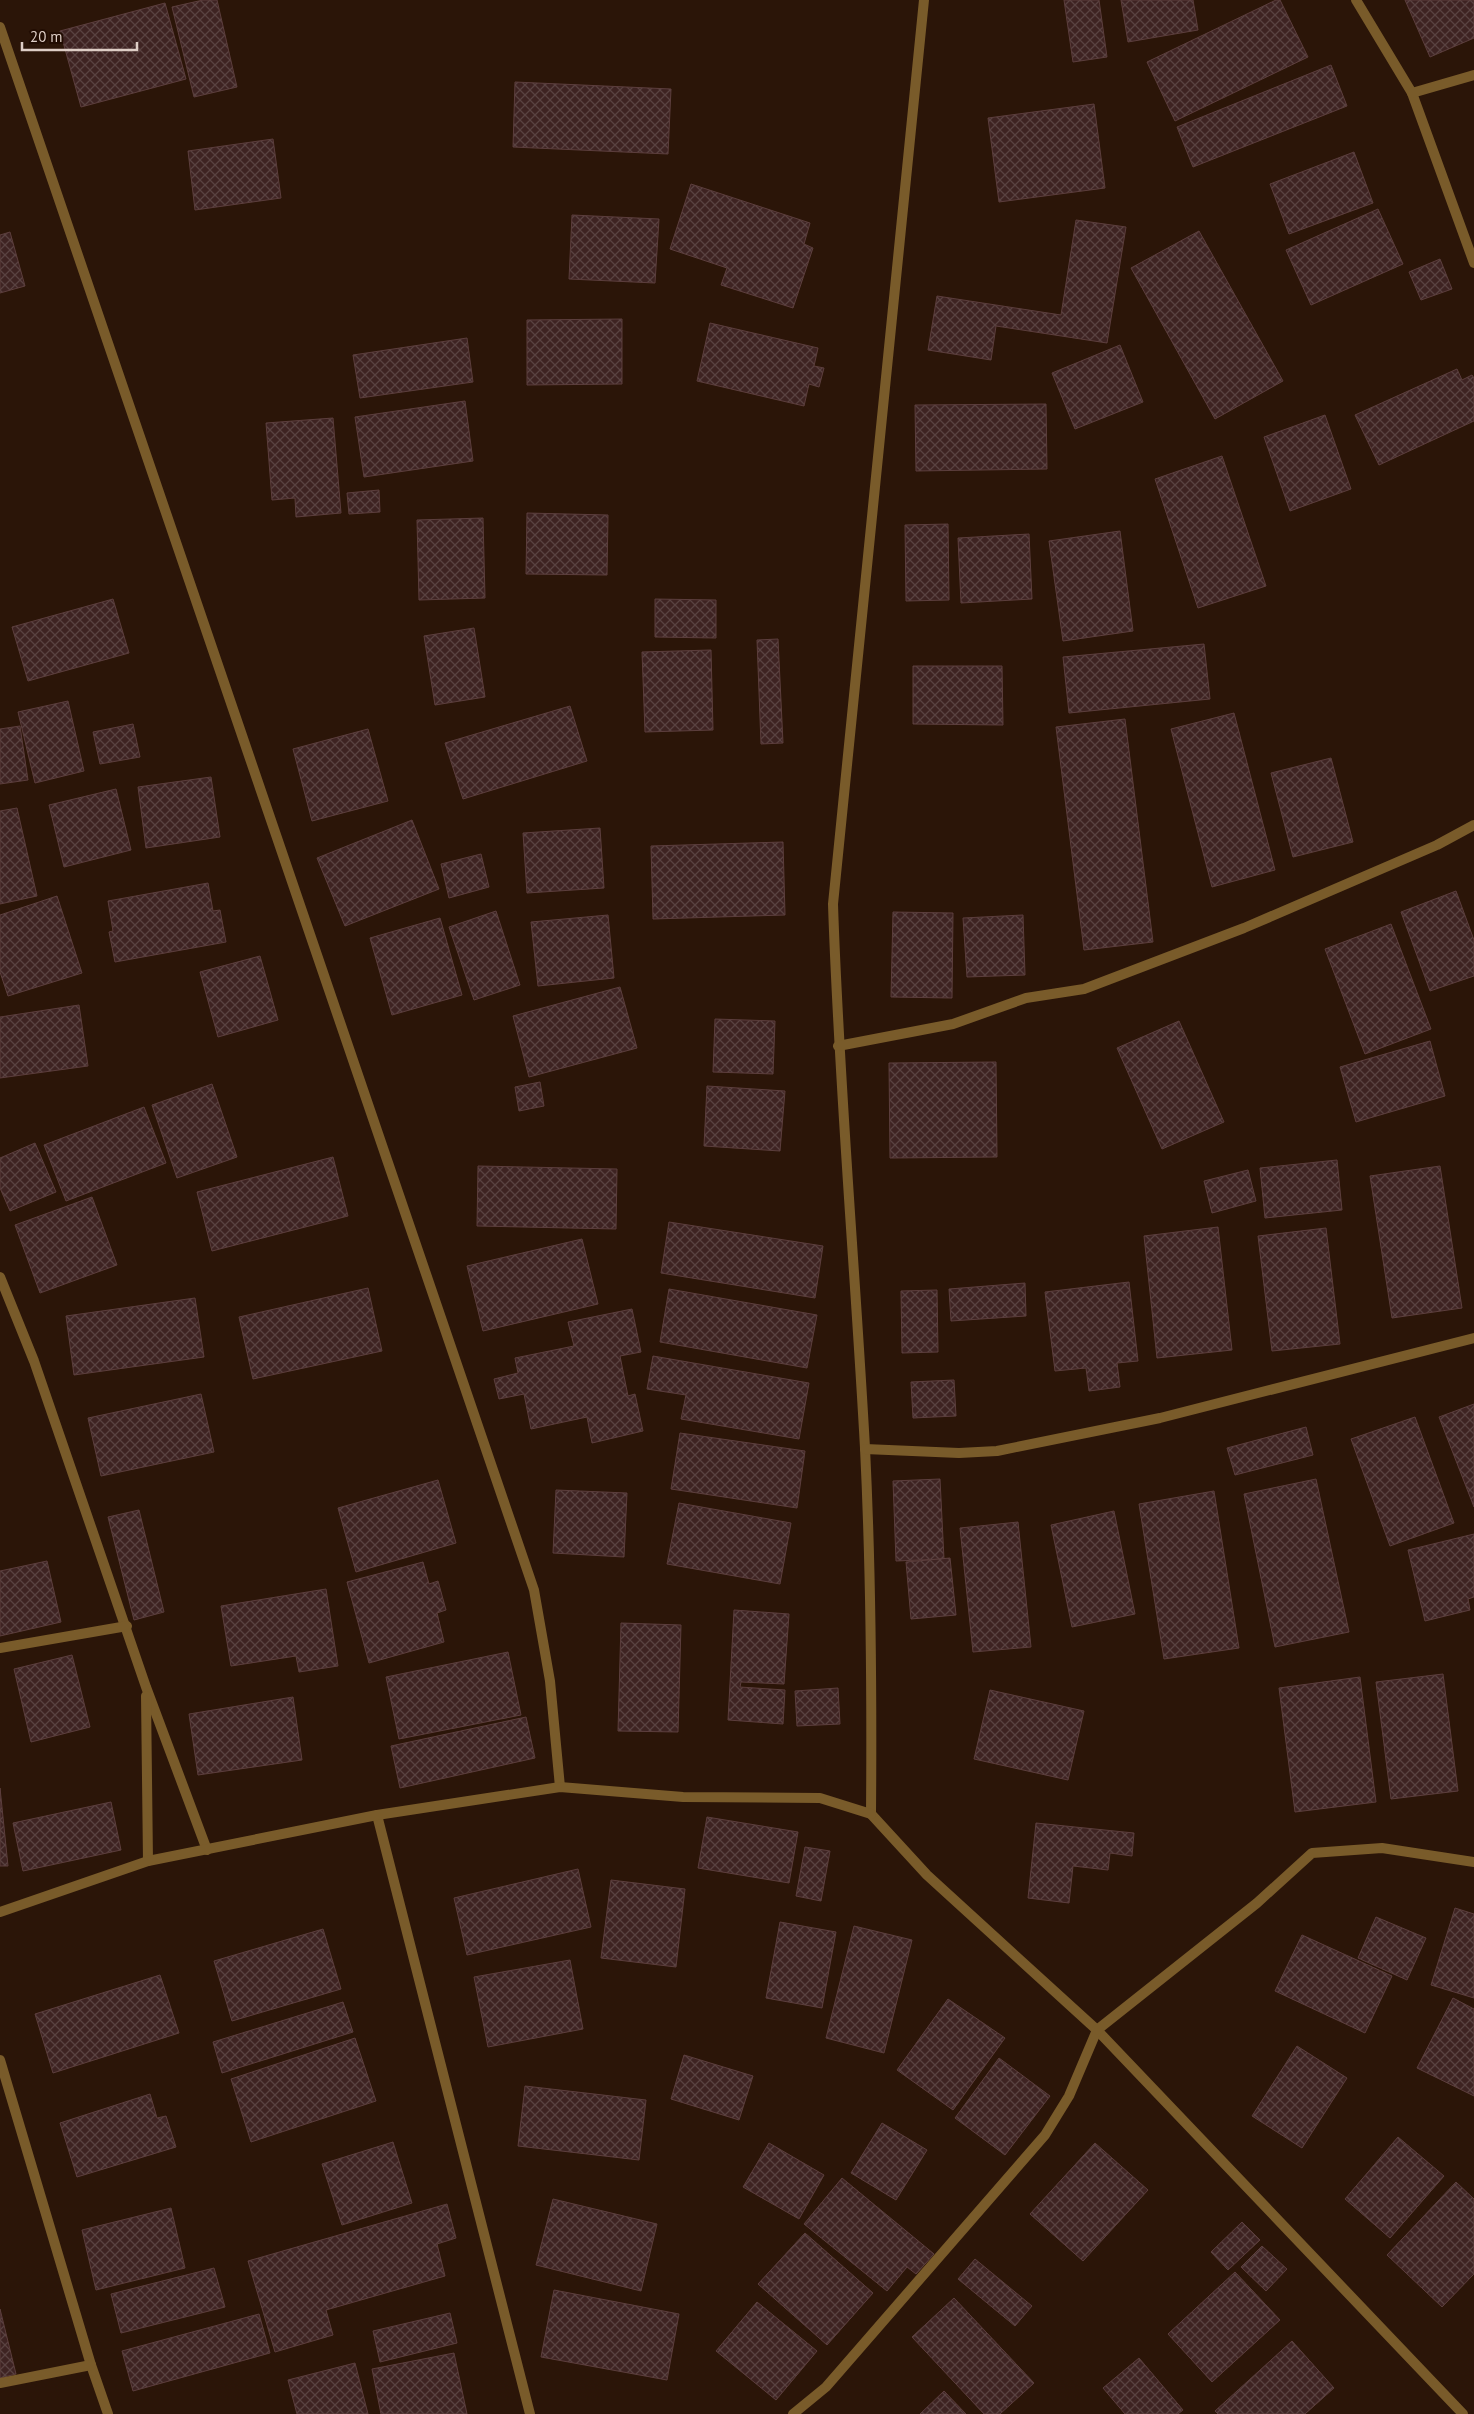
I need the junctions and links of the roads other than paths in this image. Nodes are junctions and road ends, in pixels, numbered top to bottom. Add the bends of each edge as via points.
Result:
1 (924, 0) edge
2 (1356, 0) edge
3 (0, 28) edge
4 (1474, 75) edge
5 (1412, 93) junction
6 (1474, 263) edge
7 (1474, 825) edge
8 (838, 1046) junction
9 (0, 1277) edge
10 (1474, 1338) edge
11 (865, 1449) junction
12 (127, 1626) junction
13 (0, 1648) edge
14 (146, 1687) junction
15 (560, 1787) junction
16 (871, 1814) junction
17 (377, 1815) junction
18 (207, 1850) junction
19 (148, 1861) junction
20 (1474, 1862) edge
21 (0, 1912) edge
22 (1097, 2030) junction
23 (0, 2060) edge
24 (91, 2366) junction
25 (0, 2383) edge
26 (108, 2414) edge
27 (530, 2414) edge
28 (793, 2414) edge
29 (1462, 2414) edge

1 - 8 street via 833,904
2 - 5 street
3 - 15 street via 534,1590 550,1681
4 - 5 street
5 - 6 street
7 - 8 street via 1437,845 1244,928 1084,989 1026,998 953,1024
8 - 11 street
9 - 12 street via 34,1361
10 - 11 street via 1160,1418 997,1451 959,1453
11 - 16 street via 872,1682
12 - 13 street
12 - 14 street
14 - 18 street
14 - 19 street
15 - 16 street via 683,1797 820,1798
15 - 17 street
16 - 22 street via 927,1875
17 - 18 street
17 - 27 street
18 - 19 street
19 - 21 street
20 - 22 street via 1382,1848 1312,1853 1257,1903
22 - 28 street via 1069,2096 1045,2135 826,2387
22 - 29 street
23 - 24 street
24 - 25 street
24 - 26 street

